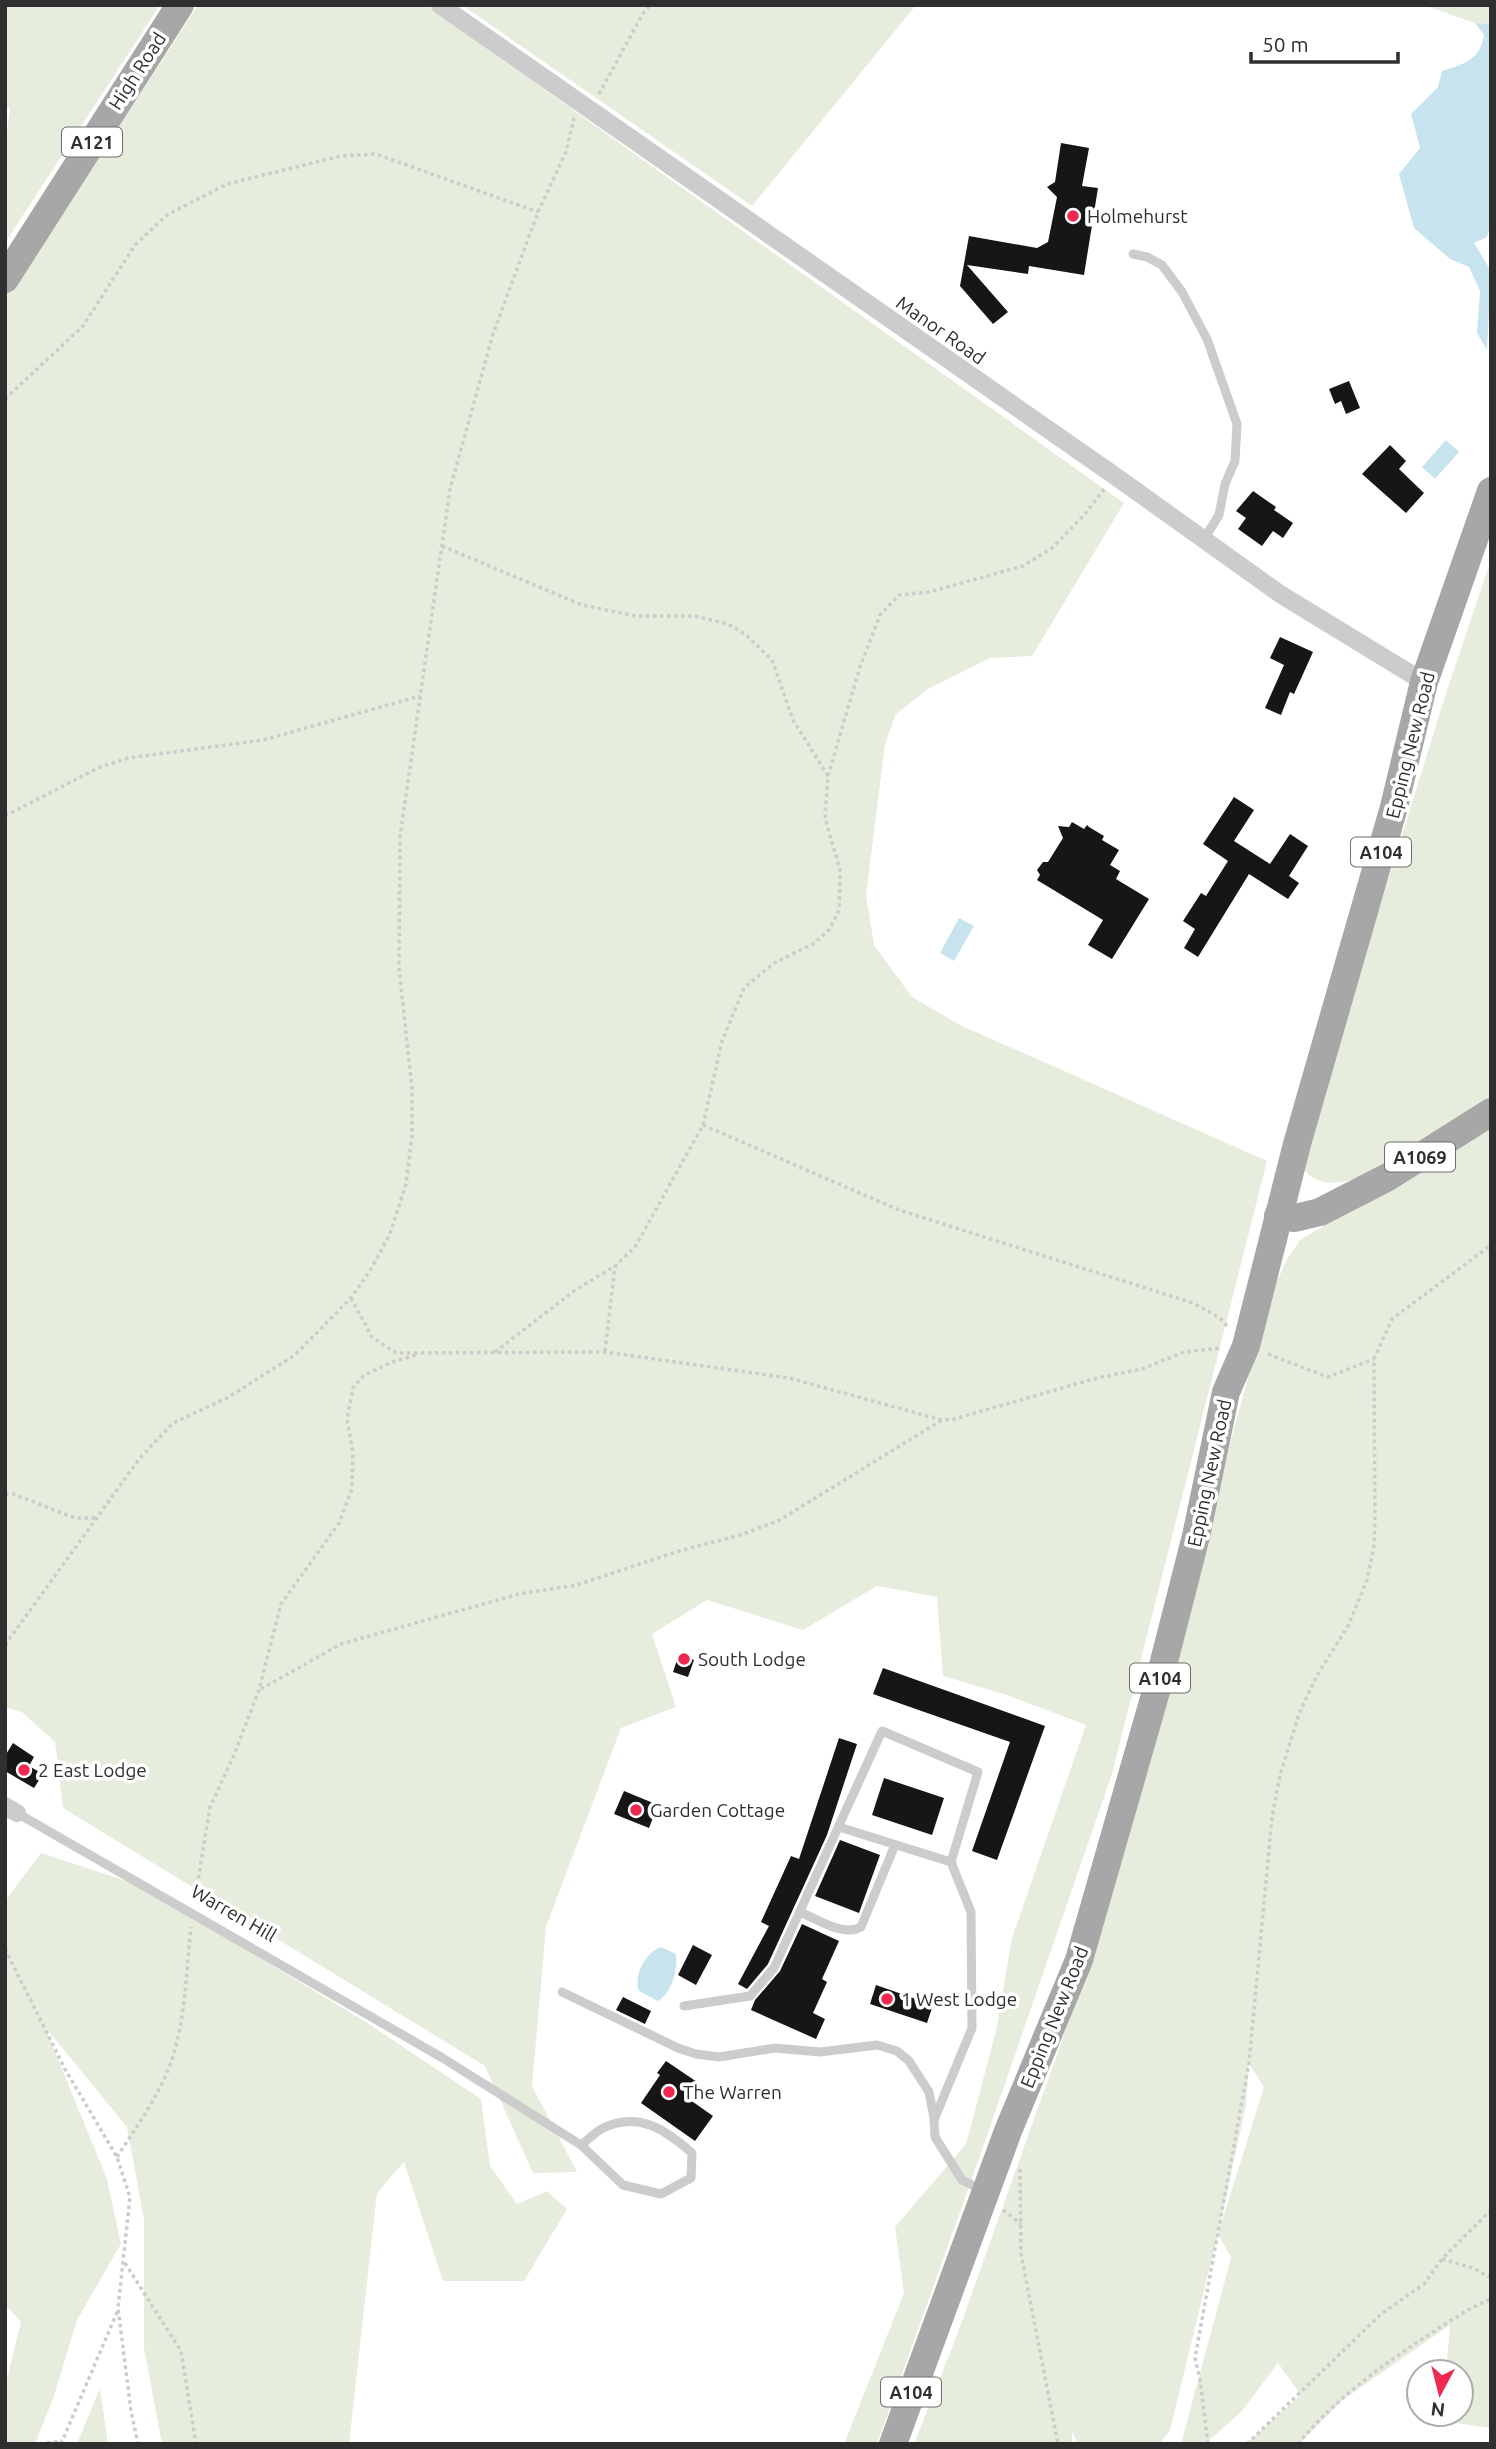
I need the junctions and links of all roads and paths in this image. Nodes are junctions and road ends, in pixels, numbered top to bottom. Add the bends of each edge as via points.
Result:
1 (180, 5) edge
2 (440, 5) edge
3 (650, 5) edge
4 (584, 106) junction
5 (538, 212) junction
6 (1133, 254) dead end
7 (5, 279) edge
8 (5, 399) edge
9 (1115, 475) junction
10 (1491, 491) edge
11 (1204, 539) junction
12 (442, 546) junction
13 (1424, 682) junction
14 (420, 695) junction
15 (828, 776) junction
16 (5, 816) edge
17 (1491, 1112) edge
18 (703, 1125) junction
19 (1278, 1216) junction
20 (1491, 1245) edge
21 (615, 1266) junction
22 (351, 1298) junction
23 (1246, 1346) junction
24 (424, 1352) junction
25 (495, 1352) junction
26 (605, 1352) junction
27 (1374, 1359) junction
28 (942, 1420) junction
29 (5, 1494) edge
30 (97, 1518) junction
31 (5, 1645) edge
32 (259, 1690) junction
33 (11, 1809) edge
34 (839, 1826) junction
35 (895, 1845) junction
36 (951, 1862) junction
37 (800, 1912) junction
38 (192, 1913) junction
39 (5, 1949) edge
40 (562, 1992) dead end
41 (684, 2006) dead end
42 (934, 2120) junction
43 (1008, 2131) junction
44 (581, 2146) junction
45 (117, 2157) junction
46 (986, 2192) junction
47 (1491, 2210) edge
48 (1442, 2259) junction
49 (123, 2261) junction
50 (1491, 2278) edge
51 (1491, 2299) edge
52 (118, 2308) junction
53 (61, 2442) edge
54 (40, 2444) edge
55 (138, 2444) edge
56 (196, 2444) edge
57 (893, 2444) edge
58 (1058, 2444) edge
59 (1208, 2444) edge
60 (1247, 2444) edge
61 (1298, 2444) edge

1 - 7 main road, High Road / A121
2 - 4 street, Manor Road
3 - 4 path
4 - 5 path
4 - 9 street, Manor Road
5 - 8 path via 376,154 341,156 227,184 167,215 135,245 83,326
5 - 12 path via 493,334 450,489
6 - 11 lane via 1162,265 1182,292 1207,339 1237,424 1235,461 1219,514
9 - 11 street, Manor Road
9 - 15 path via 1052,548 1023,566 899,596 880,615
10 - 13 main road, Epping New Road / A104
11 - 13 street, Manor Road via 1280,594
12 - 14 path
12 - 15 path via 582,606 636,616 694,616 728,624 745,634 772,660 793,720
13 - 19 main road, Epping New Road / A104 via 1394,807
14 - 16 path via 263,740 128,758 98,768
14 - 22 path via 400,837 399,967 412,1089 412,1136 405,1184 390,1234
15 - 18 path via 825,818 840,870 839,910 830,929 813,944 774,963 744,988 722,1041
17 - 19 main road, A1069 via 1388,1177 1320,1212
18 - 21 path via 635,1247
18 - 23 path via 899,1210 1193,1303 1220,1318
19 - 23 main road, Epping New Road / A104
20 - 27 path via 1392,1319
21 - 25 path via 574,1291
21 - 26 path
22 - 24 path via 372,1337 397,1353
22 - 30 path via 295,1355 226,1398 173,1423
23 - 27 path via 1328,1377
23 - 28 path via 1184,1352 1142,1369
23 - 43 main road, Epping New Road / A104 via 1226,1392 1159,1681 1079,1960
24 - 25 path
24 - 32 path via 363,1376 352,1388 347,1419 352,1489 339,1523 281,1604
25 - 26 path
26 - 28 path via 789,1378
27 - 59 path via 1375,1522 1367,1580 1348,1626 1299,1714 1272,1818 1250,2063 1195,2358
28 - 32 path via 778,1521 577,1585 519,1594 341,1644
29 - 30 path via 75,1518
30 - 31 path
32 - 38 path via 210,1807
33 - 38 lane, Warren Hill
34 - 35 lane
34 - 36 lane via 882,1731 978,1772
34 - 37 lane
35 - 36 lane
35 - 37 lane via 861,1927 843,1930
36 - 42 lane via 971,1912 972,2028
37 - 41 lane via 774,1968 750,1996
38 - 44 lane, Warren Hill via 441,2057
38 - 45 path via 181,2025 171,2061 159,2091
39 - 45 path via 65,2069
40 - 42 lane via 696,2054 719,2057 775,2048 820,2052 877,2045 897,2051 929,2092
42 - 46 lane via 935,2137 962,2180
43 - 46 main road, Epping New Road / A104
43 - 58 path via 1020,2160 1021,2254
44 - 44 lane, Warren Hill via 602,2128 635,2120 670,2133 692,2153 691,2178 661,2194 622,2185
45 - 49 path via 130,2197
46 - 57 main road, Epping New Road / A104
47 - 48 path
48 - 50 path
48 - 60 path via 1424,2284 1381,2314
49 - 52 path
49 - 56 path via 181,2351
51 - 61 path via 1379,2366
52 - 53 path
52 - 55 path
53 - 54 path

